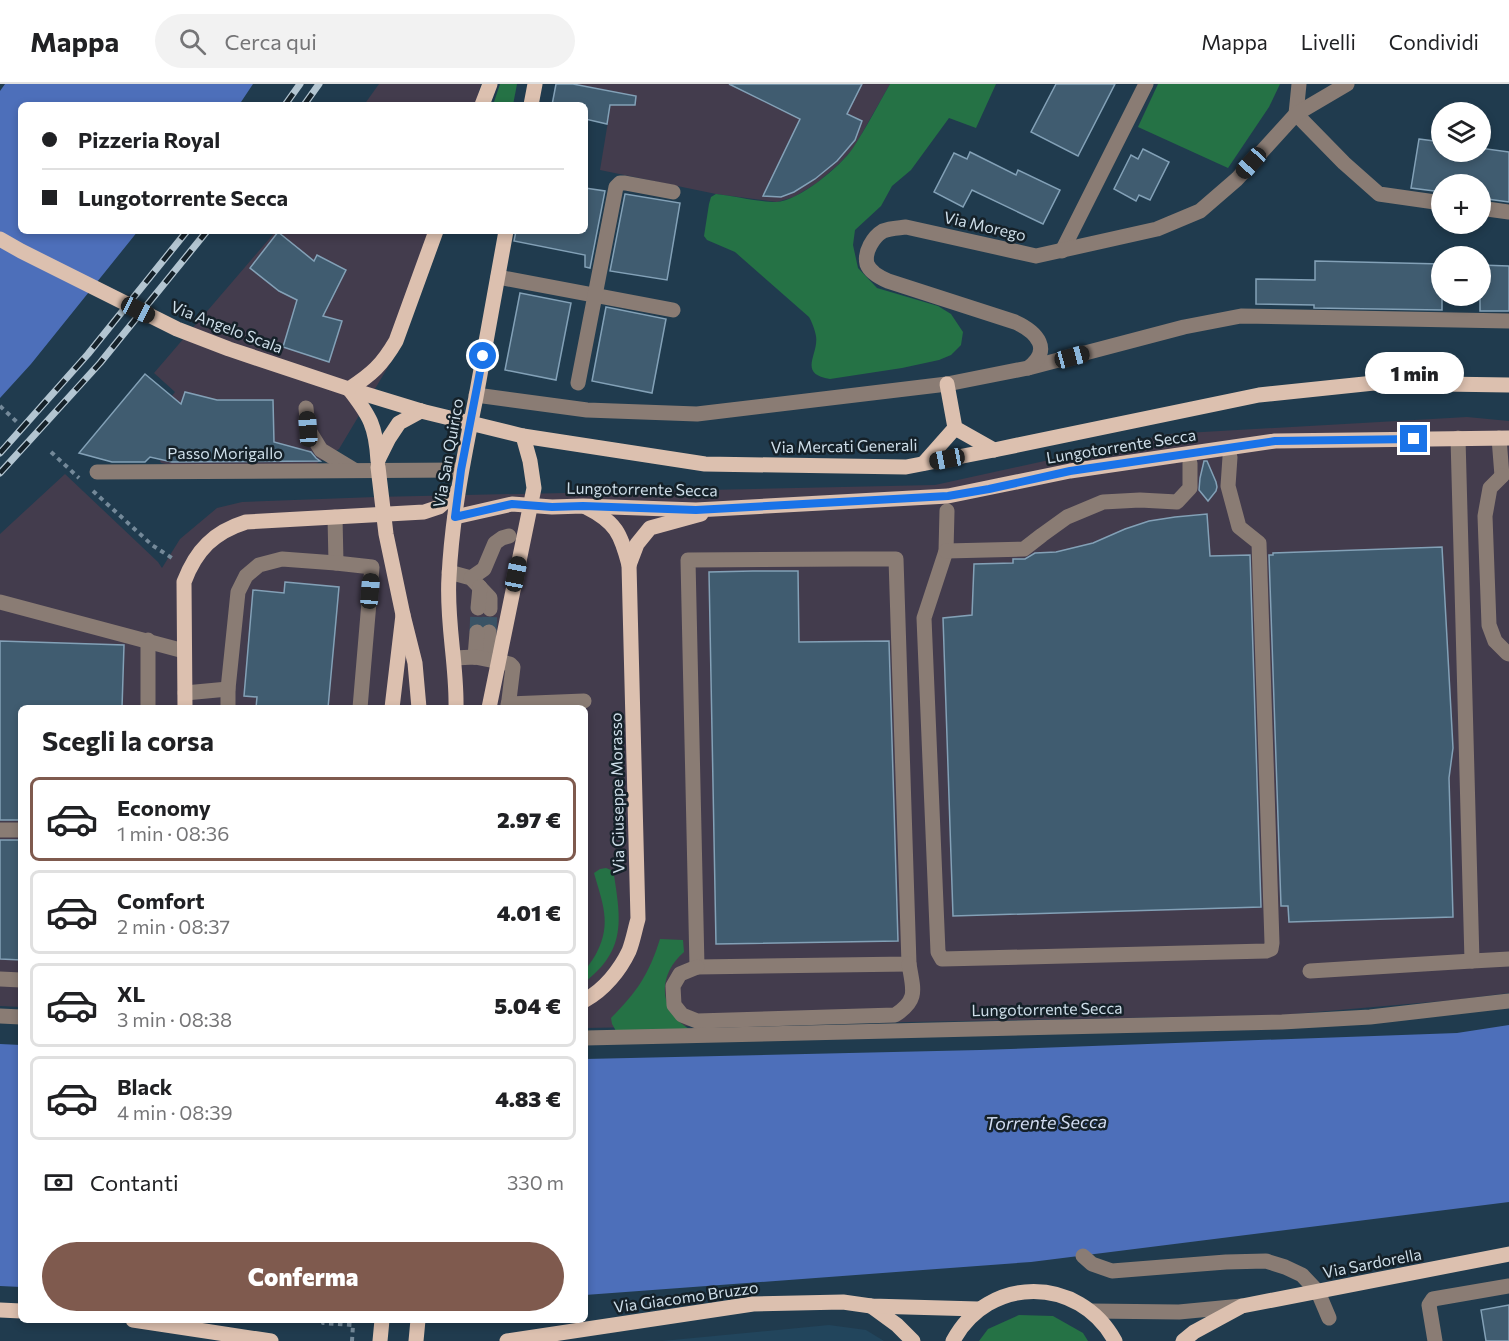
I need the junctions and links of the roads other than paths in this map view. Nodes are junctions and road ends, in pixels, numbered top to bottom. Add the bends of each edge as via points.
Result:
1 (490, 84) edge
2 (535, 84) edge
3 (1146, 84) edge
4 (1299, 84) edge
5 (1347, 84) edge
6 (483, 102) edge
7 (532, 102) edge
8 (1296, 114) junction
9 (673, 192) dead end
10 (1431, 201) edge
11 (1491, 210) edge
12 (1509, 212) edge
13 (435, 234) edge
14 (505, 234) edge
15 (0, 239) edge
16 (1062, 251) junction
17 (498, 277) junction
18 (595, 296) junction
19 (673, 310) dead end
20 (1509, 321) edge
21 (1028, 368) junction
22 (578, 383) dead end
23 (947, 384) junction
24 (1509, 385) edge
25 (349, 389) junction
26 (476, 395) junction
27 (306, 408) dead end
28 (421, 411) junction
29 (955, 428) junction
30 (524, 436) junction
31 (1458, 438) junction
32 (1504, 438) edge
33 (994, 450) junction
34 (1230, 457) dead end
35 (378, 461) junction
36 (924, 463) junction
37 (1190, 463) dead end
38 (354, 470) junction
39 (461, 470) junction
40 (97, 472) dead end
41 (1506, 477) edge
42 (458, 491) junction
43 (583, 506) junction
44 (724, 508) junction
45 (947, 511) dead end
46 (335, 517) junction
47 (455, 517) junction
48 (510, 536) dead end
49 (946, 550) junction
50 (336, 563) junction
51 (629, 565) junction
52 (449, 572) junction
53 (476, 583) junction
54 (0, 602) edge
55 (484, 608) tunnel mouth
56 (403, 615) junction
57 (483, 632) tunnel mouth
58 (148, 640) junction
59 (184, 651) junction
60 (1509, 654) edge
61 (475, 657) junction
62 (454, 658) junction
63 (228, 689) junction
64 (185, 701) edge
65 (584, 701) dead end
66 (148, 705) edge
67 (228, 705) edge
68 (360, 705) edge
69 (392, 705) edge
70 (419, 705) edge
71 (456, 705) edge
72 (490, 705) edge
73 (508, 705) edge
74 (523, 705) edge
75 (0, 830) edge
76 (18, 830) edge
77 (1509, 959) edge
78 (1472, 961) junction
79 (909, 964) junction
80 (698, 967) junction
81 (1310, 971) dead end
82 (0, 979) edge
83 (18, 980) edge
84 (588, 998) edge
85 (1509, 1001) edge
86 (0, 1016) edge
87 (18, 1017) edge
88 (588, 1038) edge
89 (1509, 1254) edge
90 (1083, 1256) dead end
91 (1509, 1286) edge
92 (1318, 1292) junction
93 (871, 1306) junction
94 (1242, 1306) junction
95 (978, 1309) junction
96 (0, 1310) edge
97 (18, 1311) edge
98 (1091, 1311) junction
99 (1329, 1318) dead end
100 (153, 1323) edge
101 (382, 1323) edge
102 (418, 1323) edge
103 (271, 1341) edge
104 (380, 1341) edge
105 (416, 1341) edge
106 (507, 1341) edge
107 (913, 1341) edge
108 (953, 1341) edge
109 (1115, 1341) edge
110 (1183, 1341) edge
111 (1436, 1341) edge

1 - 6 main road
2 - 7 main road
3 - 16 street
4 - 8 street
5 - 8 street, Via Morego
8 - 10 street via 1379,194
8 - 16 street, Via Morego via 1237,179 1200,211 1157,229
9 - 18 street via 625,183 616,187
11 - 12 street
13 - 25 main road via 392,347 369,377
14 - 17 main road, Via San Quirico
15 - 25 main road, Via Angelo Scala, bridge via 177,329
16 - 21 street, Via Morego via 1036,256 906,227 883,231 870,246 867,265 888,282 1024,326 1041,347 1037,362
17 - 18 street
17 - 26 main road, Via San Quirico
18 - 19 street
18 - 22 street
20 - 21 street via 1241,316
21 - 23 street
23 - 26 street via 697,414 587,410
23 - 29 main road
24 - 33 main road, Via Mercati Generali via 1374,383 1259,394
25 - 28 main road, Via Angelo Scala
25 - 35 main road via 371,421
26 - 39 main road, Via San Quirico
27 - 38 street via 308,429 321,450
28 - 30 main road, Via Angelo Scala, bridge
28 - 35 main road via 399,423
29 - 33 main road
29 - 36 main road
30 - 36 main road, Via Mercati Generali via 705,464 906,467
30 - 72 main road, bridge via 534,489
31 - 32 main road, Lungotorrente Secca
31 - 44 main road, Lungotorrente Secca via 1275,441 1070,471 948,496
31 - 78 street
32 - 41 street
33 - 36 main road, Via Mercati Generali
34 - 49 street via 1228,486 1239,527 1259,543 1272,943 1266,951 942,959 938,952 924,618
35 - 56 main road, bridge via 386,534
37 - 49 street via 1190,488 1177,502 1103,502 1067,517 1024,549
38 - 39 street, Passo Morigallo
38 - 40 street, Passo Morigallo
39 - 42 main road, Via San Quirico
41 - 60 street via 1490,488 1485,516 1489,625 1495,641
42 - 46 main road via 439,507 424,512
42 - 47 main road, Via San Quirico
43 - 44 main road, Lungotorrente Secca
43 - 47 main road, Lungotorrente Secca via 512,504
43 - 51 main road, Via Giuseppe Morasso via 611,523 622,539
44 - 51 main road, Via Giuseppe Morasso via 650,528 637,544
45 - 49 street
46 - 50 street
46 - 59 main road via 246,522 210,540 197,554 184,582
47 - 52 main road, Via San Quirico
48 - 53 street via 495,543
50 - 63 street via 282,559 259,565 246,576 237,592
50 - 68 street via 372,567
51 - 84 main road, Via Giuseppe Morasso via 638,919 630,950 616,973
52 - 53 street
52 - 62 main road, Via San Quirico
53 - 55 street via 490,598
54 - 58 street
56 - 69 main road
56 - 70 main road, bridge via 415,663
57 - 61 street
58 - 59 street
58 - 66 street
59 - 64 main road
61 - 62 street
61 - 73 street via 510,664 513,668
62 - 71 main road, Via San Quirico
63 - 64 street
63 - 67 street
65 - 74 street
75 - 76 street
77 - 78 street
78 - 81 street
79 - 80 street
79 - 80 street via 911,1001 895,1015 697,1021 682,1015 674,1005 673,986 680,974
79 - 80 street via 896,559 688,560
82 - 83 street
85 - 88 street, Lungotorrente Secca via 1370,1017 1282,1022
86 - 87 street
89 - 92 main road, Via Sardorella
90 - 92 street via 1112,1271 1266,1261 1302,1275
91 - 111 street via 1433,1299 1429,1305
92 - 94 main road, Via Sardorella
92 - 99 street
93 - 95 main road, Via Giacomo Bruzzo
93 - 106 main road, Via Giacomo Bruzzo via 843,1302 753,1304
93 - 107 main road, Via Giacomo Bruzzo
94 - 98 street, Via Sardorella via 1179,1312
94 - 110 main road, Via Sardorella
95 - 98 main road via 1005,1296 1035,1291 1064,1296
95 - 108 main road
96 - 97 main road
98 - 109 main road
100 - 103 main road
101 - 104 main road
102 - 105 main road

